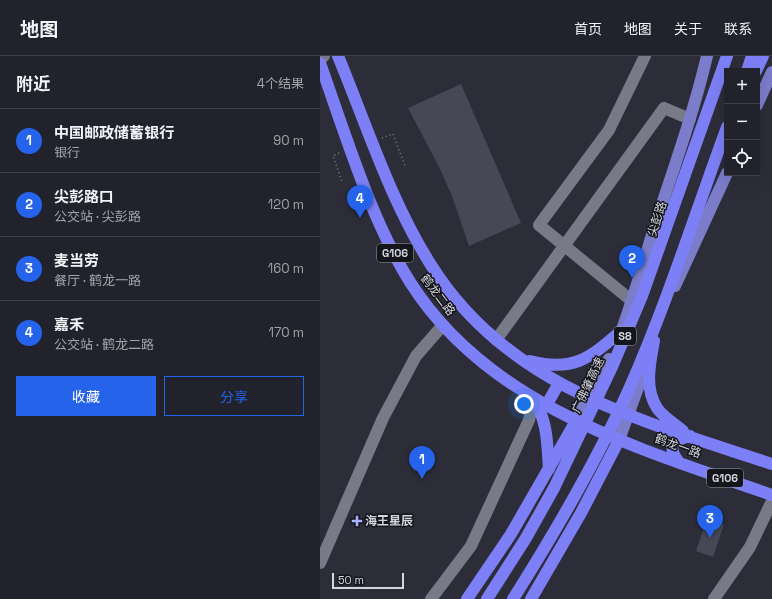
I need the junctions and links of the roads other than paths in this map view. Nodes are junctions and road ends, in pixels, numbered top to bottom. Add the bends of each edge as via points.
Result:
1 (324, 56) edge
2 (338, 56) edge
3 (645, 56) edge
4 (707, 56) edge
5 (722, 56) edge
6 (727, 56) edge
7 (752, 56) edge
8 (763, 56) edge
9 (320, 62) edge
10 (748, 68) edge
11 (757, 68) edge
12 (772, 72) edge
13 (758, 104) edge
14 (690, 119) junction
15 (724, 135) edge
16 (724, 140) edge
17 (726, 176) edge
18 (564, 247) junction
19 (635, 295) junction
20 (669, 298) junction
21 (443, 326) junction
22 (622, 331) junction
23 (496, 340) junction
24 (654, 341) junction
25 (519, 358) junction
26 (559, 383) junction
27 (534, 399) junction
28 (589, 399) junction
29 (546, 406) junction
30 (629, 415) junction
31 (576, 421) junction
32 (690, 436) junction
33 (619, 440) junction
34 (678, 461) junction
35 (772, 464) edge
36 (549, 469) junction
37 (772, 495) edge
38 (772, 501) edge
39 (320, 563) edge
40 (431, 599) edge
41 (467, 599) edge
42 (487, 599) edge
43 (513, 599) edge
44 (531, 599) edge
45 (714, 599) edge

1 - 9 street
2 - 23 highway, 鹤龙二路 / G106 via 384,173 417,242 452,295
3 - 18 street via 609,130 539,225
4 - 14 main road, 尖彭路
5 - 19 highway via 708,112 677,199 657,250
6 - 42 highway, 广佛肇高速 / S8 via 642,296 612,367 554,488
7 - 10 highway
8 - 11 highway
9 - 21 highway, 鹤龙二路 / G106 via 362,179 388,239 410,282
12 - 13 main road
14 - 18 street via 664,108
14 - 19 main road, 尖彭路
15 - 43 highway, S8 via 629,388 580,485
16 - 20 highway via 691,227
17 - 20 main road
18 - 19 street
18 - 23 street
19 - 22 main road, 尖彭路
20 - 24 main road
21 - 27 highway, 鹤龙二路 / G106 via 489,367
21 - 39 street via 416,356 383,418
22 - 25 highway via 594,352 573,363 553,366
22 - 28 main road, 尖彭路
23 - 25 highway, 鹤龙二路 / G106
24 - 30 main road
24 - 32 highway via 649,373 652,398 665,416
25 - 26 highway, 鹤龙二路 / G106
26 - 28 highway, 鹤龙二路 / G106
26 - 29 highway
27 - 29 highway, 鹤龙二路 / G106
27 - 36 highway via 547,431
27 - 40 street via 529,420 471,546
28 - 30 highway, G106
28 - 31 main road, 尖彭路
29 - 31 highway, 鹤龙二路 / G106
30 - 32 highway, 鹤龙一路 / G106
30 - 33 main road
31 - 33 highway, G106
31 - 36 highway
32 - 34 highway via 675,442 672,452
32 - 35 highway, 鹤龙一路 / G106
33 - 34 highway, 鹤龙一路 / G106
33 - 44 highway
34 - 37 highway, 鹤龙一路 / G106
36 - 41 highway via 511,534
38 - 45 street via 750,547

